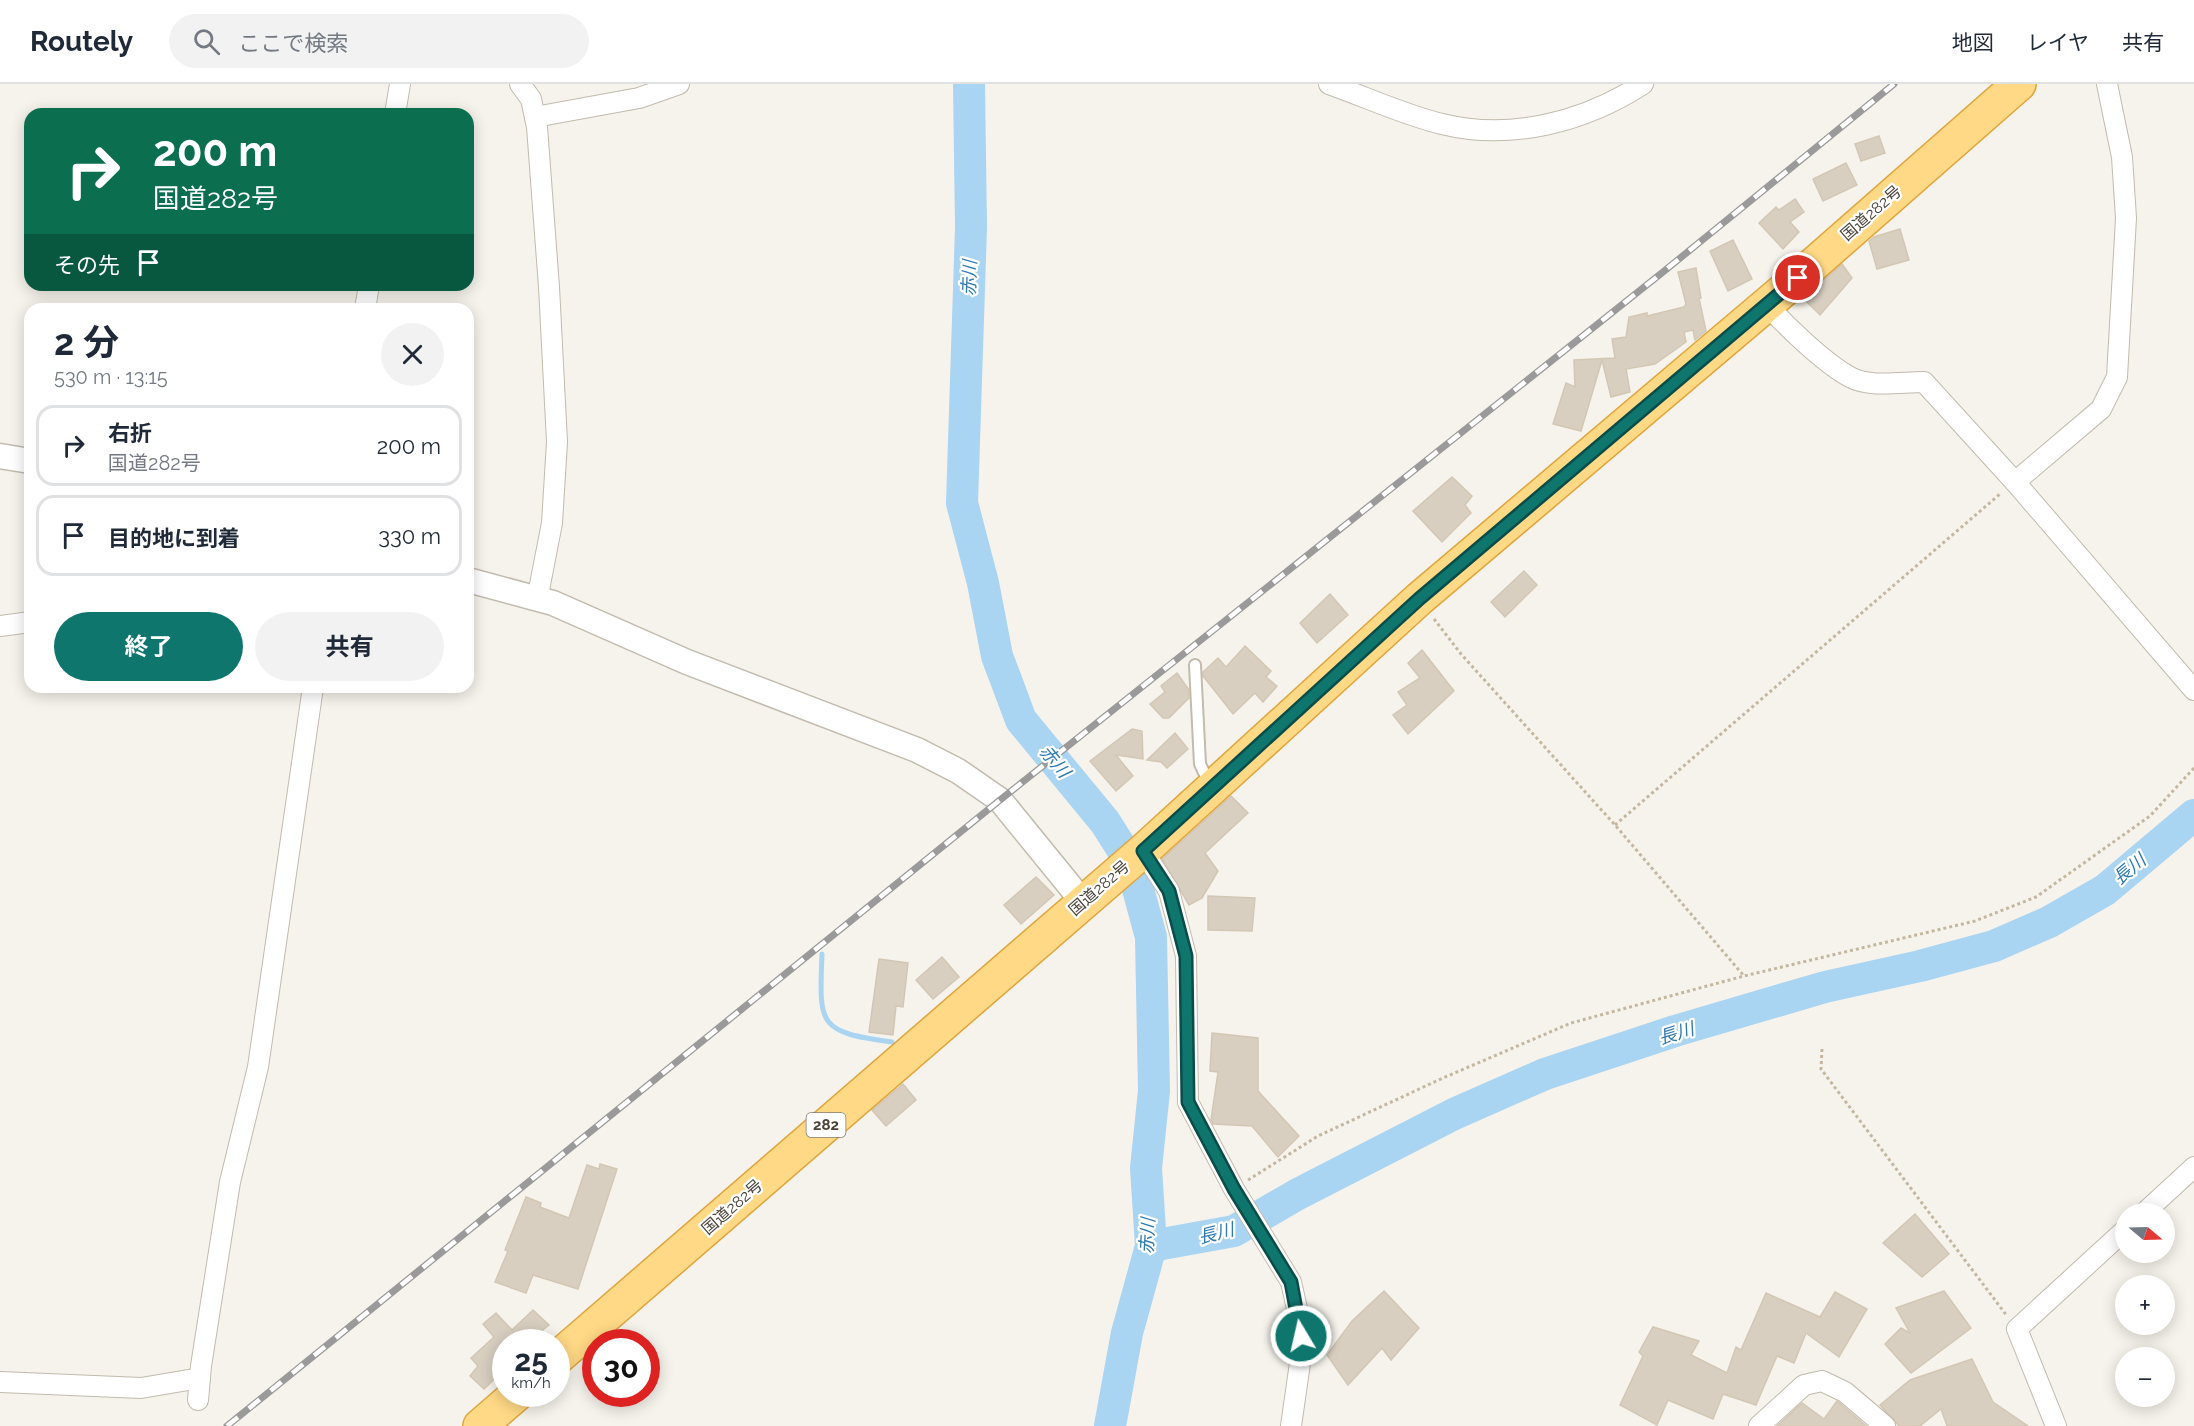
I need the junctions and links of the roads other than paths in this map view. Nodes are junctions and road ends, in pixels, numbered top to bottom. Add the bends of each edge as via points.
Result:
1 (400, 84) edge
2 (520, 84) edge
3 (679, 84) edge
4 (1329, 84) edge
5 (1643, 84) edge
6 (2019, 84) edge
7 (2108, 84) edge
8 (396, 108) edge
9 (535, 117) junction
10 (1766, 303) junction
11 (0, 456) edge
12 (24, 460) edge
13 (2015, 482) junction
14 (474, 582) edge
15 (537, 600) junction
16 (24, 623) edge
17 (0, 626) edge
18 (1195, 665) dead end
19 (2194, 690) edge
20 (312, 693) edge
21 (1211, 787) junction
22 (1143, 851) junction
23 (1088, 896) junction
24 (2194, 1167) edge
25 (2155, 1203) edge
26 (2115, 1240) edge
27 (570, 1347) edge
28 (200, 1378) junction
29 (0, 1382) edge
30 (198, 1400) dead end
31 (502, 1407) edge
32 (480, 1426) edge
33 (1291, 1426) edge
34 (1759, 1426) edge
35 (1885, 1426) edge
36 (2056, 1426) edge

1 - 8 street
2 - 9 street via 531,99
3 - 9 street via 639,98
4 - 5 street via 1442,124 1502,131 1544,127 1615,102
6 - 10 highway, 国道282号 / 282
7 - 13 street via 2121,157 2126,218 2117,377 2101,409
9 - 15 street via 549,276 557,442 552,524
10 - 13 street via 1786,326 1851,377 1875,383 1924,382
10 - 21 highway, 国道282号 / 282 via 1419,599
11 - 12 street
13 - 19 street
14 - 15 street
15 - 23 street via 553,603 687,662 917,750 958,771 1000,800
16 - 17 street
18 - 21 lane via 1200,764
20 - 28 street via 258,1067 230,1182
21 - 22 highway, 国道282号 / 282
22 - 23 highway, 国道282号 / 282
22 - 33 street via 1169,891 1186,956 1188,1102 1234,1189 1291,1282 1302,1349
23 - 27 highway, 国道282号 / 282
24 - 25 street
26 - 36 street via 2017,1329
28 - 29 street via 141,1388
28 - 30 street
31 - 32 highway
34 - 35 street via 1804,1385 1822,1381 1845,1392

